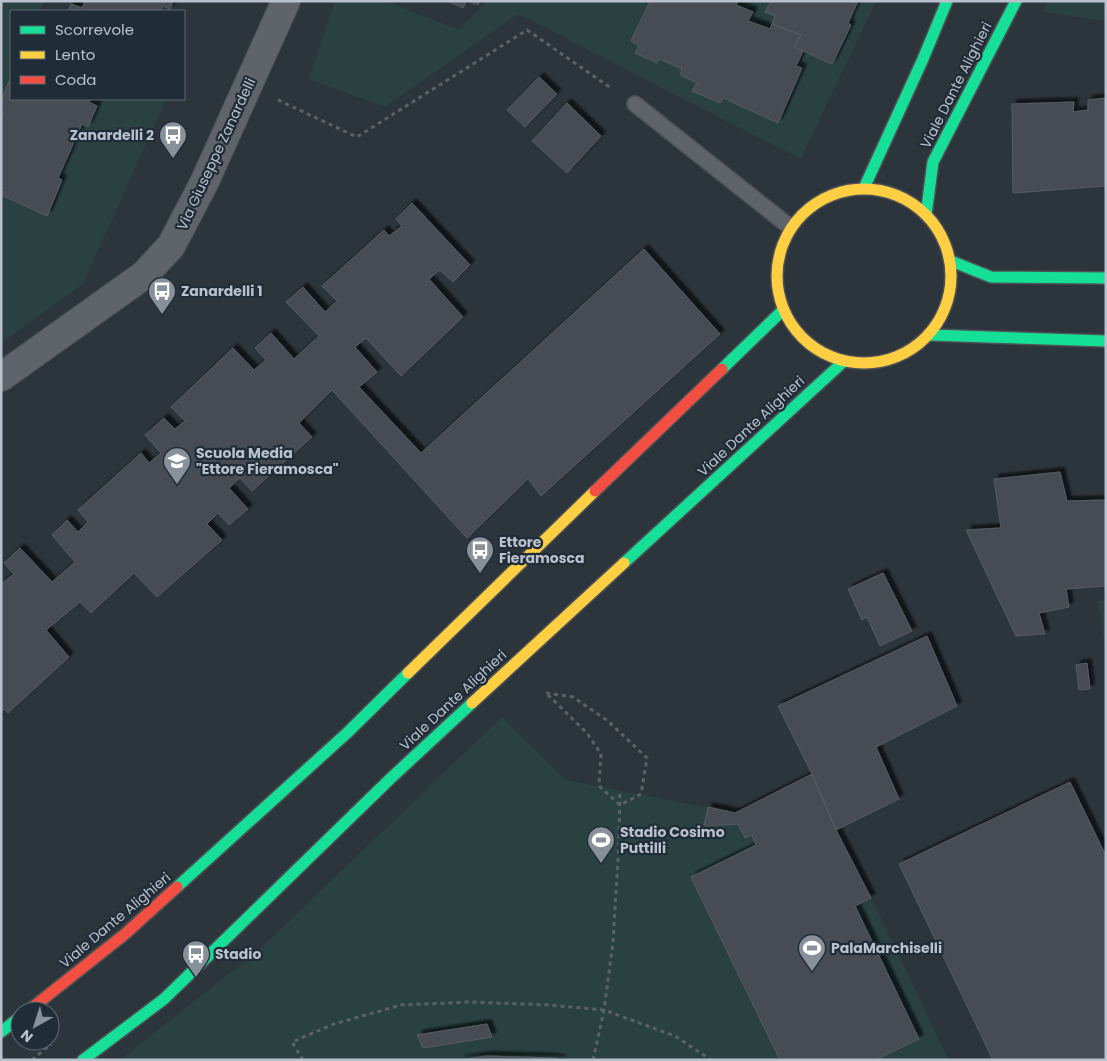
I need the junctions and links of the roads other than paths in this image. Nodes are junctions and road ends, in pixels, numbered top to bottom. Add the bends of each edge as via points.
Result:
1 (286, 1) edge
2 (947, 1) edge
3 (1016, 1) edge
4 (634, 104) road end
5 (864, 188) junction
6 (926, 215) junction
7 (790, 227) junction
8 (950, 261) junction
9 (1106, 278) edge
10 (783, 310) junction
11 (930, 335) junction
12 (1106, 341) edge
13 (843, 362) junction
14 (1, 377) edge
15 (41, 1001) edge
16 (83, 1060) edge

1 - 14 street, Via Giuseppe Zanardelli via 204,183 171,246 144,275
2 - 5 street
3 - 6 street, Viale Dante Alighieri via 933,162
4 - 7 lane
5 - 6 street via 895,194
5 - 7 street via 835,193 810,207
6 - 8 street via 942,236
7 - 10 street via 779,253 776,282
8 - 9 street via 991,277
8 - 11 street via 950,296
10 - 13 street via 797,333 817,351
10 - 15 street, Viale Dante Alighieri via 347,733 125,934
11 - 12 street
11 - 13 street via 912,350 890,360 866,364
13 - 16 street, Viale Dante Alighieri via 390,778 164,999

